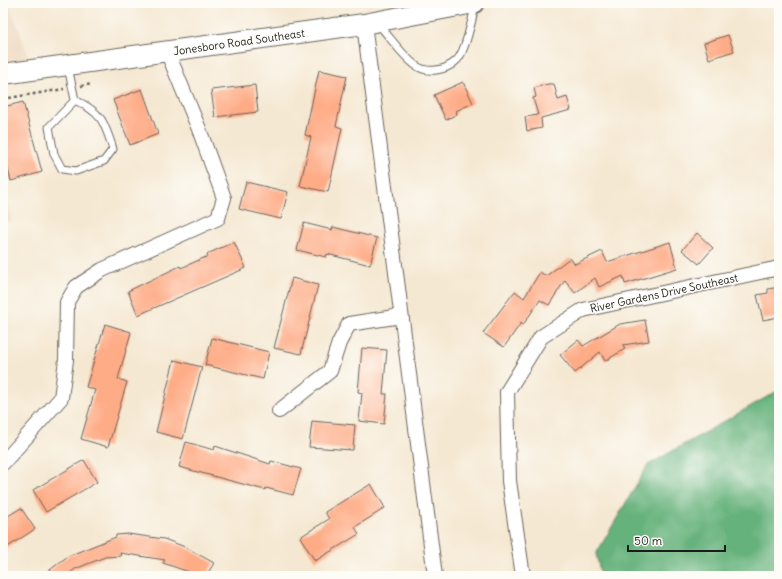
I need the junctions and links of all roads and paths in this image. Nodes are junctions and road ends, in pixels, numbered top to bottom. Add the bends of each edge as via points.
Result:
1 (474, 3) edge
2 (370, 23) junction
3 (167, 51) junction
4 (67, 65) junction
5 (3, 74) edge
6 (92, 84) dead end
7 (72, 88) junction
8 (3, 99) edge
9 (75, 100) junction
10 (779, 268) edge
11 (401, 316) junction
12 (279, 411) dead end
13 (3, 463) edge
14 (435, 576) edge
15 (523, 576) edge

1 - 2 main road, Jonesboro Road Southeast
1 - 2 lane via 472,25 457,60 440,70 426,71 414,64
2 - 3 main road, Jonesboro Road Southeast
2 - 11 street
3 - 4 main road, Jonesboro Road Southeast
3 - 13 street via 224,198 218,218 102,270 76,287 67,302 66,360 61,398
4 - 5 main road, Jonesboro Road Southeast
4 - 7 lane
6 - 7 path
7 - 8 path
7 - 9 lane
9 - 9 lane via 91,108 104,122 113,149 104,161 76,171 62,169 54,154 49,127
10 - 15 street, River Gardens Drive Southeast via 583,310 541,337 507,392 509,481
11 - 12 street via 349,324 339,343 330,371
11 - 14 street

